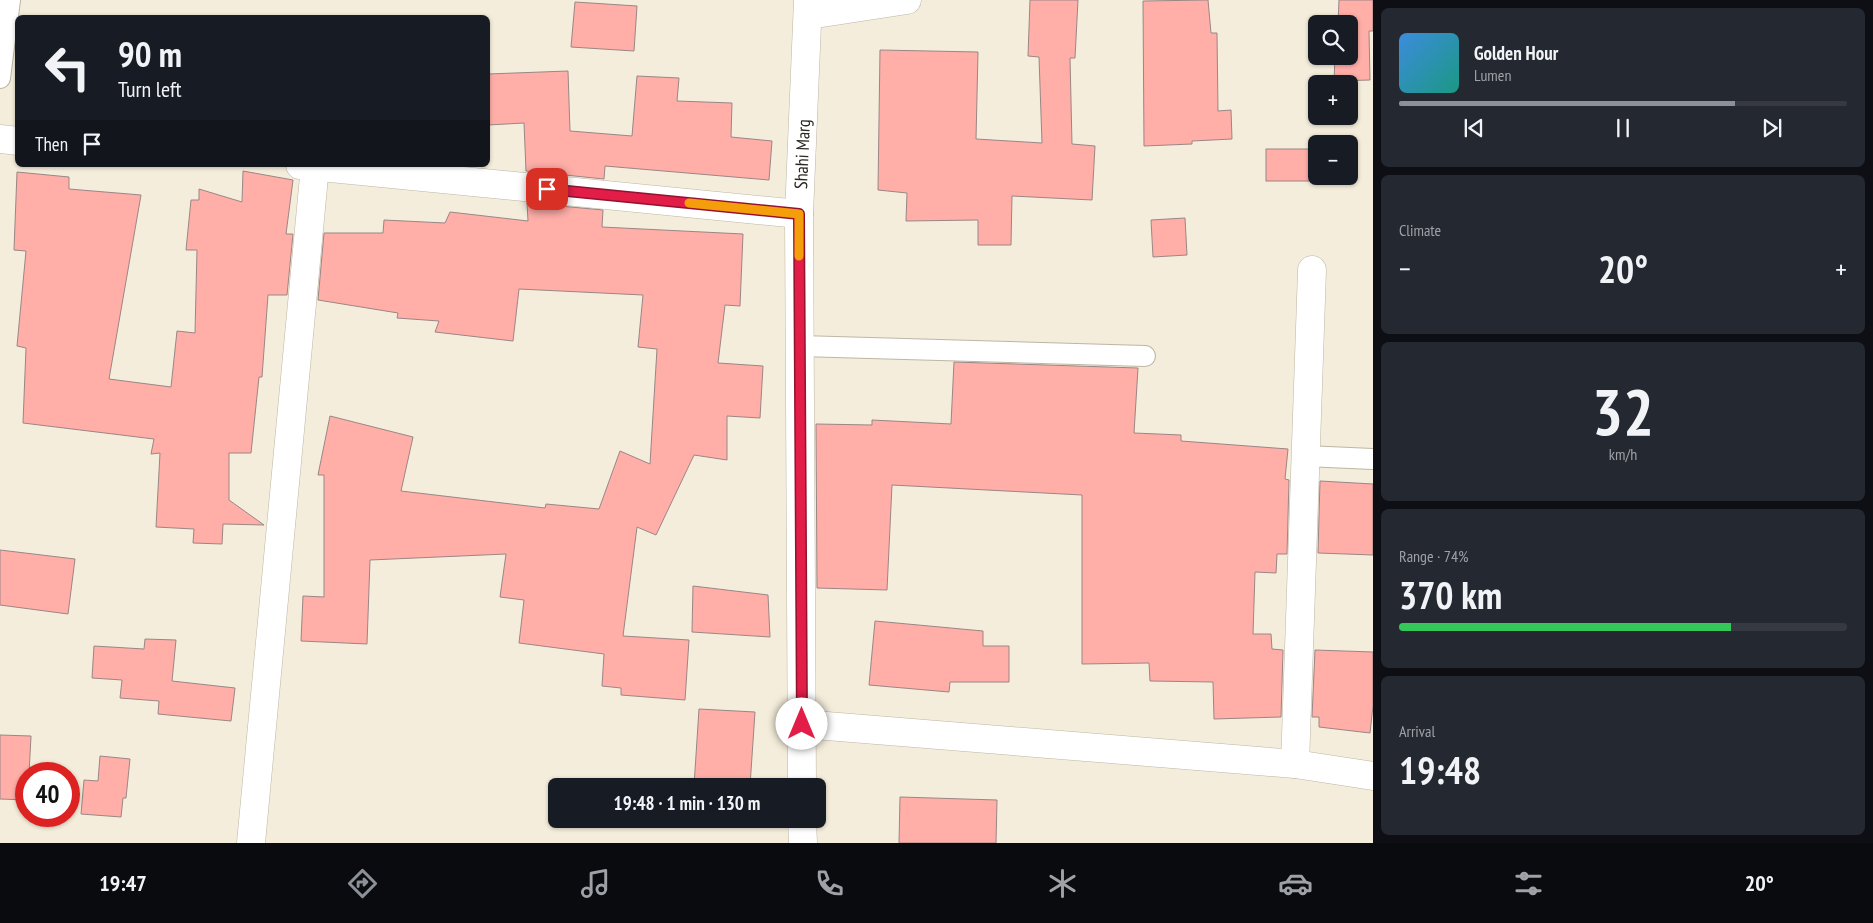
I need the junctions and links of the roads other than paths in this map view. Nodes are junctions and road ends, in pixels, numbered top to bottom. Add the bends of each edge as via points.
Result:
1 (10, 0) edge
2 (906, 0) edge
3 (809, 8) edge
4 (0, 78) edge
5 (0, 139) edge
6 (15, 141) edge
7 (307, 167) edge
8 (317, 167) edge
9 (799, 214) junction
10 (1312, 270) dead end
11 (800, 346) junction
12 (1145, 356) dead end
13 (1305, 456) junction
14 (1373, 459) edge
15 (802, 724) junction
16 (1295, 764) junction
17 (1373, 776) edge
18 (802, 778) edge
19 (802, 828) edge
20 (251, 843) edge
21 (802, 843) edge

1 - 4 lane
2 - 3 street
3 - 9 street, Shahi Marg
5 - 6 street
7 - 20 street
8 - 9 street
9 - 11 street, Shahi Marg
10 - 13 street
11 - 12 lane
11 - 15 street, Shahi Marg
13 - 14 lane
13 - 16 street
15 - 16 street
15 - 18 street, Shahi Marg
16 - 17 street
19 - 21 street

